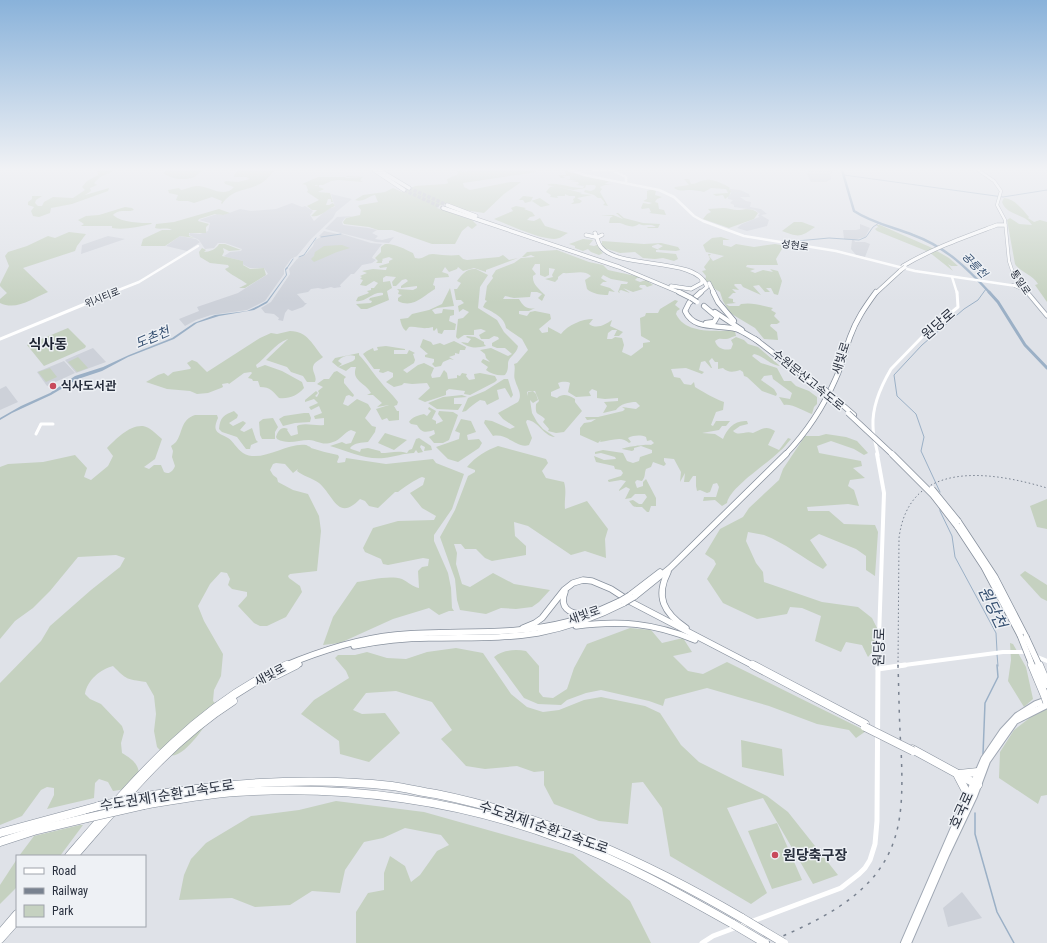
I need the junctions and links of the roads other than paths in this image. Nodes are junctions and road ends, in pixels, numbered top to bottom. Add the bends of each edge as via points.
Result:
1 (461, 214) edge
2 (472, 214) edge
3 (695, 214) edge
4 (1002, 214) edge
5 (1004, 219) junction
6 (997, 226) junction
7 (1005, 227) junction
8 (602, 234) dead end
9 (586, 235) dead end
10 (597, 237) junction
11 (198, 246) dead end
12 (560, 246) junction
13 (699, 275) junction
14 (952, 279) junction
15 (1019, 281) junction
16 (664, 283) junction
17 (709, 284) junction
18 (1013, 285) junction
19 (1023, 287) junction
20 (1026, 291) junction
21 (692, 298) junction
22 (698, 301) junction
23 (704, 306) junction
24 (1047, 316) edge
25 (734, 322) junction
26 (0, 339) edge
27 (758, 341) junction
28 (824, 390) junction
29 (827, 399) junction
30 (53, 424) dead end
31 (36, 434) dead end
32 (665, 572) junction
33 (622, 602) junction
34 (590, 614) junction
35 (564, 628) junction
36 (513, 631) junction
37 (1023, 636) junction
38 (721, 651) junction
39 (311, 657) junction
40 (1047, 661) edge
41 (288, 667) junction
42 (878, 669) junction
43 (1047, 684) edge
44 (1046, 701) edge
45 (978, 772) junction
46 (958, 775) junction
47 (976, 785) junction
48 (968, 796) junction
49 (0, 833) edge
50 (0, 842) edge
51 (70, 855) edge
52 (75, 855) edge
53 (16, 915) edge
54 (16, 921) edge
55 (0, 934) edge
56 (0, 939) edge
57 (702, 943) edge
58 (765, 943) edge
59 (784, 943) edge
60 (904, 943) edge
61 (908, 943) edge

1 - 12 highway, 수원문산고속도로
2 - 12 highway, 수원문산고속도로
3 - 14 main road, 성현로 via 744,236 836,251
4 - 5 main road, 통일로
5 - 6 highway via 1003,223
5 - 7 main road, 통일로
6 - 7 highway, 새빛로
6 - 29 highway, 새빛로 via 927,253 902,268 879,289 862,311
7 - 15 main road, 통일로 via 1009,261
8 - 10 highway
9 - 10 highway
10 - 13 highway via 600,247 610,255
10 - 17 highway via 607,252 694,270 705,276
11 - 26 main road, 위시티로 via 139,282
12 - 16 highway, 수원문산고속도로
12 - 21 highway, 수원문산고속도로 via 639,274
13 - 16 highway via 702,283 692,289
13 - 27 highway via 707,287 689,303 685,311 689,319 701,324 737,330
14 - 18 main road
14 - 42 main road, 원당로 via 958,297 958,307 924,335 891,369 880,393 873,419 872,426 884,493
15 - 18 main road
15 - 19 main road, 통일로
16 - 21 highway, 수원문산고속도로
17 - 23 highway via 707,292 694,301 688,310 692,318 700,322 714,322 716,315
17 - 25 highway via 718,302
18 - 19 main road
18 - 20 main road
19 - 20 main road, 통일로
20 - 24 main road, 통일로
21 - 22 highway, 수원문산고속도로, bridge
22 - 23 highway, 수원문산고속도로
22 - 25 highway, 수원문산고속도로
23 - 27 highway, 수원문산고속도로
25 - 28 highway, 수원문산고속도로
27 - 28 highway, 수원문산고속도로
28 - 29 highway, 수원문산고속도로, bridge
29 - 32 highway, 새빛로 via 795,442
29 - 37 highway, 수원문산고속도로, bridge via 851,414 912,473 958,523
30 - 31 main road via 41,424
32 - 33 highway, 새빛로, bridge
32 - 38 highway via 661,584 664,607 681,625
33 - 34 highway, 새빛로
33 - 35 highway, 새빛로
34 - 36 highway, 새빛로 via 536,629
34 - 38 highway via 569,612 564,607 563,596 569,588 580,582 602,585 630,603
35 - 38 highway via 604,622 638,622 679,632
35 - 39 highway, 새빛로 via 507,636 396,639 362,644
36 - 38 highway via 541,620 570,585 577,581 592,581
36 - 39 highway, 새빛로 via 395,635 362,640
37 - 43 highway, 수원문산고속도로, bridge
37 - 44 highway, 수원문산고속도로, bridge
38 - 46 highway, bridge
39 - 41 highway, 새빛로
40 - 42 main road via 1025,652 1003,652
41 - 51 highway, 새빛로 via 241,691 190,727 143,774
41 - 52 highway, 새빛로 via 258,684 193,730 146,776
42 - 57 main road, 원당로 via 877,828 876,842 869,863 856,879 841,888 713,936
44 - 45 main road, 호국로 via 1012,719 999,734
44 - 47 main road, 호국로 via 1015,722 987,761
45 - 46 highway
45 - 47 main road, 호국로
46 - 47 highway
46 - 48 highway
47 - 48 main road, 호국로
47 - 61 main road, 호국로
48 - 60 main road, 호국로
49 - 59 highway, 수도권제1순환고속도로, bridge via 140,797 224,785 306,781 391,786 458,798 511,812 578,835 639,862
50 - 58 highway, 수도권제1순환고속도로, bridge via 37,830 181,798 295,790 405,797 507,820 593,852 674,890
53 - 55 highway
54 - 56 highway

